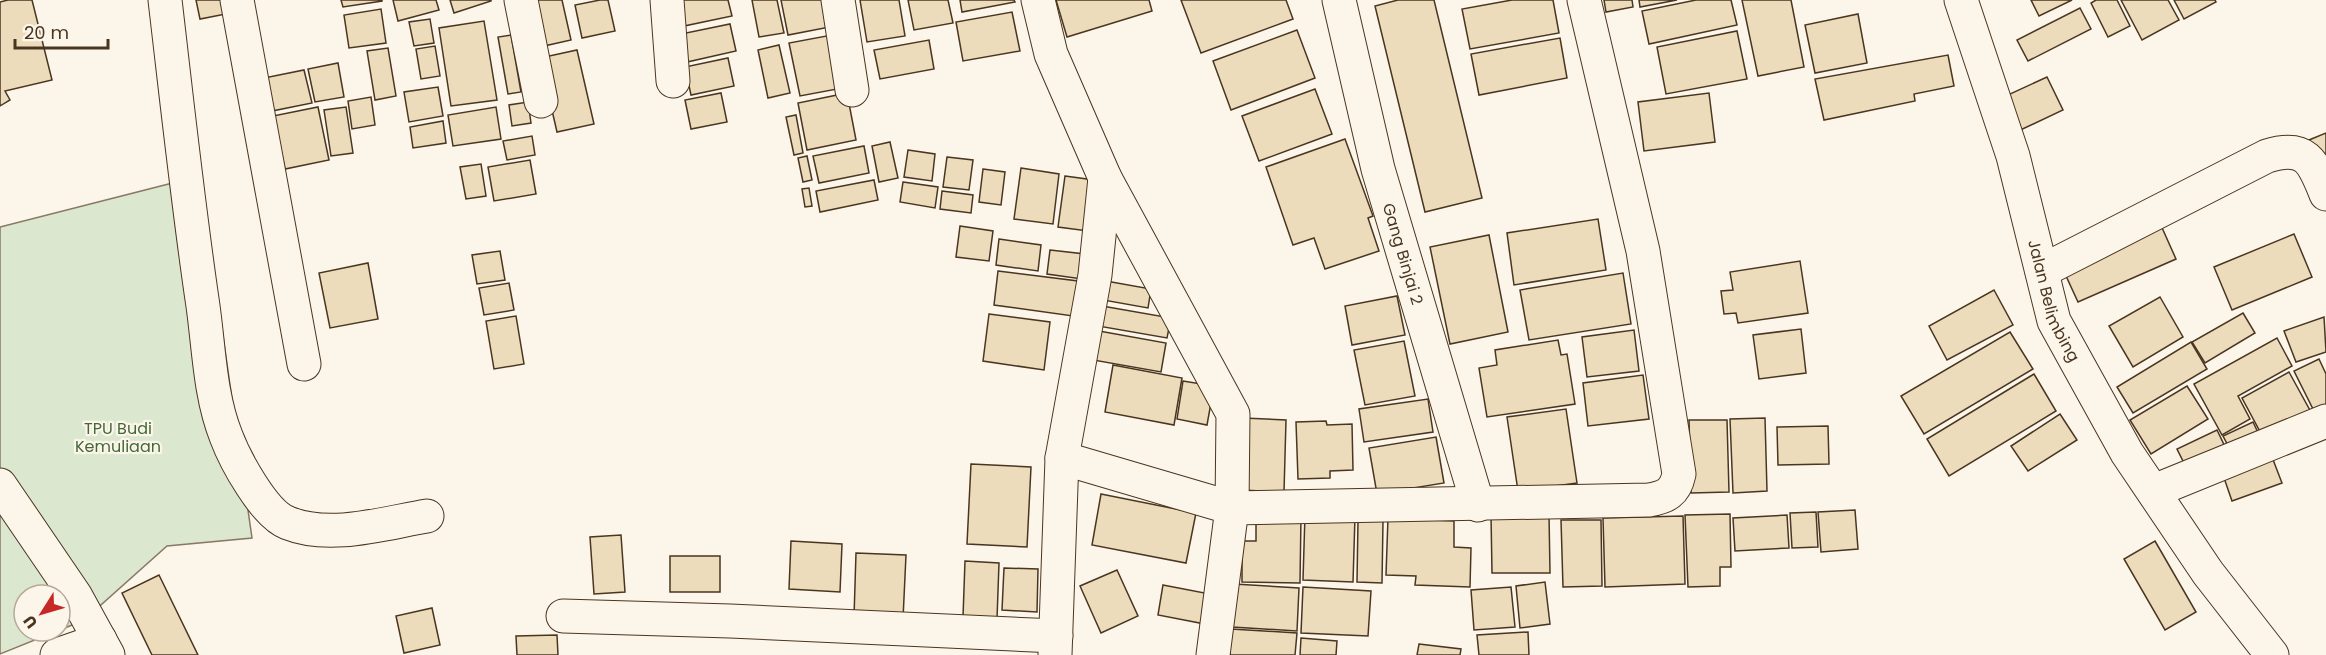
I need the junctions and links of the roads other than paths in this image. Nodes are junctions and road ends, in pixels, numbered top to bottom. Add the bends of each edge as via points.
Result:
1 (165, 0) edge
2 (237, 0) edge
3 (521, 0) edge
4 (667, 0) edge
5 (838, 0) edge
6 (1038, 0) edge
7 (1339, 0) edge
8 (1584, 0) edge
9 (1961, 0) edge
10 (673, 81) dead end
11 (852, 90) dead end
12 (541, 101) dead end
13 (1105, 178) junction
14 (2326, 194) edge
15 (2042, 271) junction
16 (304, 364) dead end
17 (2326, 421) edge
18 (1062, 458) junction
19 (0, 484) edge
20 (2154, 490) junction
21 (1478, 505) junction
22 (1232, 508) junction
23 (427, 516) dead end
24 (563, 616) dead end
25 (1055, 646) edge
26 (104, 648) edge
27 (57, 655) edge
28 (1213, 655) edge
29 (2272, 655) edge

1 - 23 street via 195,251 215,391 226,437 260,496 287,523 319,530
2 - 16 street
3 - 12 street
4 - 10 street
5 - 11 street
6 - 13 street via 1051,54
7 - 21 street, Gang Binjai 2 via 1378,169
8 - 21 street via 1643,250 1679,474 1676,487 1666,497 1649,500
9 - 15 street, Jalan Belimbing via 2013,156
13 - 18 street via 1095,275
13 - 22 street via 1230,406 1234,423
14 - 15 street via 2312,162 2301,153 2285,150
15 - 20 street, Jalan Belimbing via 2054,321 2127,453
17 - 20 street
18 - 22 street
18 - 25 street
19 - 26 street via 75,595
20 - 29 street, Jalan Belimbing via 2208,573
21 - 22 street
22 - 28 street
24 - 25 street via 730,621
26 - 27 street

